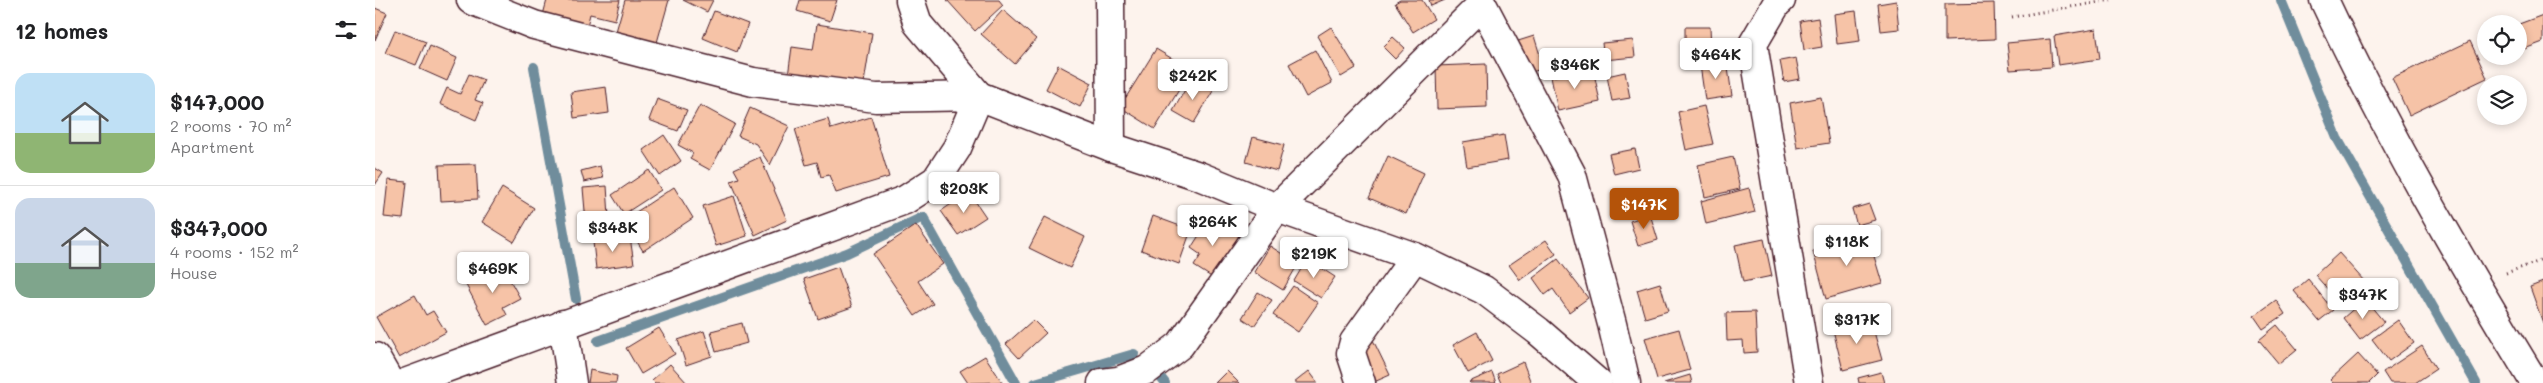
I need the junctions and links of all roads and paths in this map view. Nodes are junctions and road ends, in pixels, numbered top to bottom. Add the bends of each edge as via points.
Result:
1 (471, 0) edge
2 (910, 0) edge
3 (1110, 0) edge
4 (1781, 0) edge
5 (2111, 0) edge
6 (2324, 0) edge
7 (1480, 2) edge
8 (2012, 17) dead end
9 (979, 96) junction
10 (1111, 147) junction
11 (1277, 208) junction
12 (1415, 257) junction
13 (563, 324) junction
14 (375, 357) edge
15 (390, 383) edge
16 (405, 383) edge
17 (573, 383) edge
18 (1102, 383) edge
19 (1361, 383) edge
20 (1598, 383) edge
21 (1626, 383) edge
22 (1809, 383) edge
23 (2535, 383) edge

1 - 9 street via 533,25 753,82 876,98
2 - 9 street via 918,24
3 - 10 street
4 - 22 street via 1753,44
5 - 8 path
6 - 23 street via 2363,83 2421,191
7 - 11 street
7 - 21 street via 1572,175
9 - 10 street
9 - 13 street via 957,148 936,180 905,200
10 - 11 street via 1199,176
11 - 12 street
11 - 18 street via 1180,345 1147,370 1118,381
12 - 19 street via 1354,342 1351,353
12 - 20 street via 1484,290
13 - 16 street
13 - 17 street
14 - 15 street

